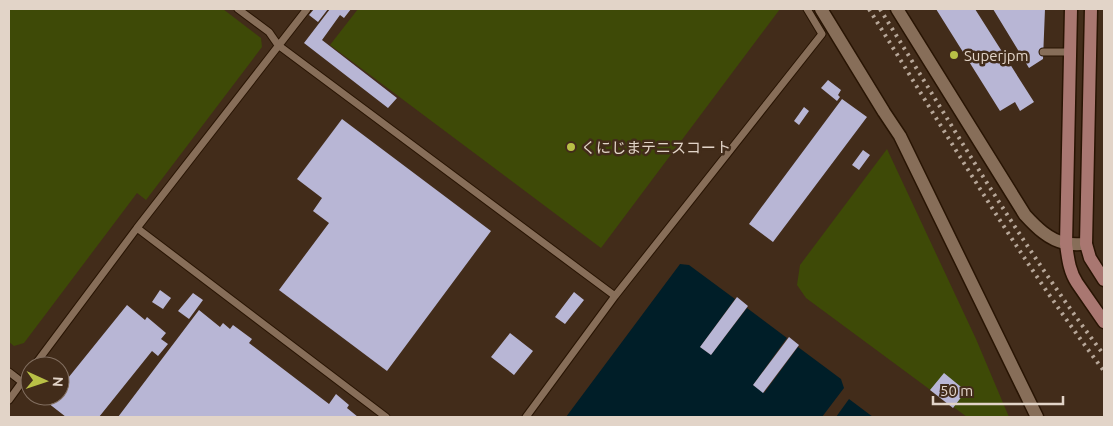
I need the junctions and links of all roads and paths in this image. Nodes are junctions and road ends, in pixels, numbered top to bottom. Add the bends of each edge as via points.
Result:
1 (238, 9) edge
2 (306, 9) edge
3 (807, 9) edge
4 (821, 9) edge
5 (897, 9) edge
6 (1071, 9) edge
7 (1091, 9) edge
8 (278, 45) junction
9 (1044, 52) dead end
10 (1070, 52) junction
11 (137, 228) junction
12 (1066, 244) junction
13 (1086, 244) junction
14 (1104, 280) edge
15 (615, 296) junction
16 (1104, 322) edge
17 (41, 356) edge
18 (9, 372) edge
19 (20, 380) edge
20 (20, 385) edge
21 (9, 400) edge
22 (386, 417) edge
23 (526, 417) edge
24 (1038, 417) edge

1 - 8 lane via 269,32
2 - 8 lane
3 - 15 lane via 822,34
4 - 24 street via 900,136
5 - 12 street via 1025,215 1048,236
6 - 10 street
7 - 13 street
8 - 11 lane
8 - 15 lane
9 - 10 lane
10 - 12 street
11 - 17 lane
11 - 22 lane
12 - 13 street
12 - 16 street via 1073,277
13 - 14 street via 1090,258
15 - 23 lane
18 - 19 lane
20 - 21 lane

